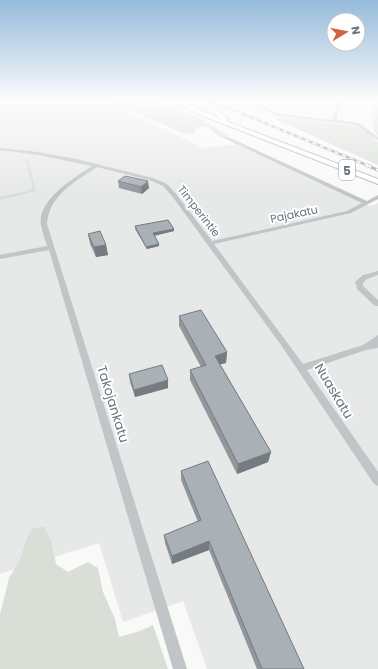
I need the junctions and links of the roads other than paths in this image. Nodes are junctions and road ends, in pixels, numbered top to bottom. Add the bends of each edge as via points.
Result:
1 (247, 131) edge
2 (367, 131) edge
3 (226, 137) dead end
4 (378, 139) edge
5 (0, 149) edge
6 (95, 166) junction
7 (378, 182) edge
8 (378, 197) edge
9 (367, 203) junction
10 (211, 243) junction
11 (52, 247) junction
12 (0, 257) edge
13 (378, 273) edge
14 (377, 304) edge
15 (378, 338) edge
16 (378, 345) edge
17 (365, 347) junction
18 (302, 368) junction
19 (378, 481) edge
20 (180, 669) edge

1 - 7 highway, 5
2 - 4 street
3 - 9 street
5 - 6 street, Timperintie via 33,152
6 - 10 street, Timperintie via 151,179 165,185
6 - 11 street, Takojankatu via 48,206 44,224
8 - 9 street, Pajakatu
9 - 10 street, Pajakatu via 349,212
10 - 18 street, Timperintie
11 - 12 street
11 - 20 street, Takojankatu
13 - 14 street via 359,282 360,288
15 - 17 street, Nuaskatu
16 - 17 street, Nuaskatu
17 - 18 street, Nuaskatu
18 - 19 street, Nuaskatu

